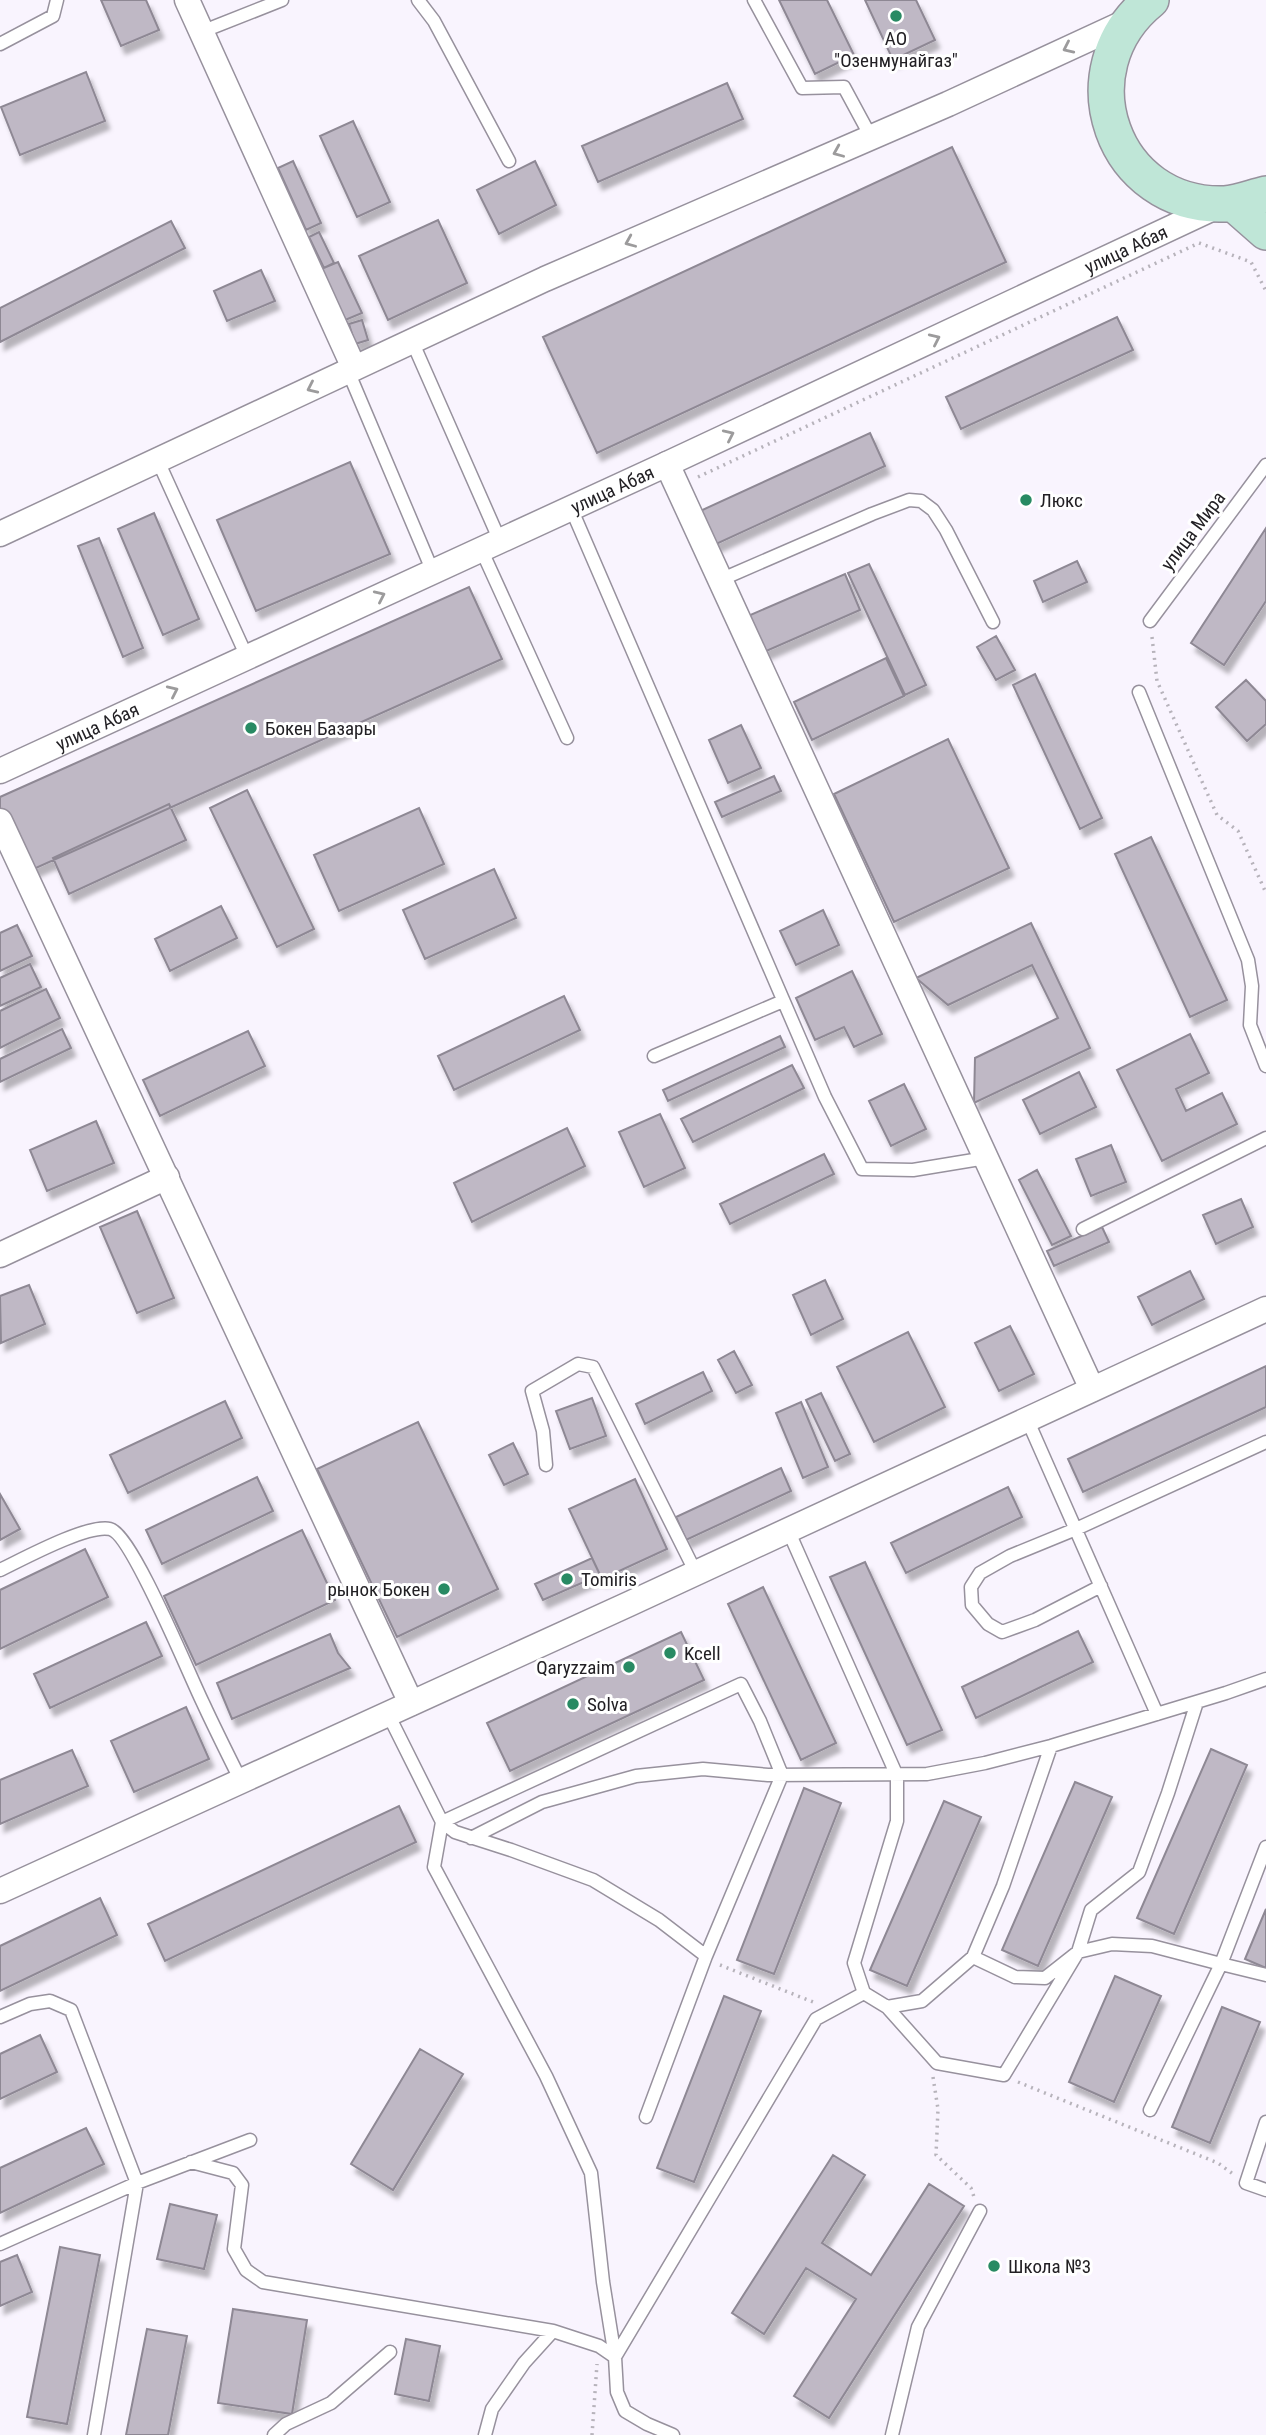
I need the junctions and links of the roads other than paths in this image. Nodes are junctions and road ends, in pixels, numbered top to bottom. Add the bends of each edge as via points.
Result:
1 (57, 0) edge
2 (187, 0) edge
3 (282, 0) edge
4 (754, 0) edge
5 (420, 1) edge
6 (1140, 7) edge
7 (201, 32) junction
8 (0, 44) edge
9 (871, 137) junction
10 (509, 161) dead end
11 (1241, 200) edge
12 (1266, 232) edge
13 (412, 341) junction
14 (351, 370) junction
15 (158, 461) junction
16 (1266, 465) edge
17 (672, 475) junction
18 (571, 508) junction
19 (0, 534) edge
20 (490, 545) junction
21 (433, 572) junction
22 (720, 580) junction
23 (1150, 621) road end
24 (993, 622) dead end
25 (247, 657) junction
26 (1139, 692) dead end
27 (567, 738) dead end
28 (0, 771) edge
29 (0, 821) edge
30 (783, 1001) junction
31 (654, 1056) dead end
32 (1266, 1066) edge
33 (1266, 1138) edge
34 (986, 1158) junction
35 (167, 1177) junction
36 (1083, 1229) dead end
37 (0, 1255) edge
38 (1266, 1309) edge
39 (1092, 1389) junction
40 (1027, 1419) junction
41 (1266, 1442) edge
42 (546, 1465) dead end
43 (1076, 1529) junction
44 (788, 1530) junction
45 (0, 1570) edge
46 (696, 1573) junction
47 (1101, 1586) junction
48 (1266, 1679) edge
49 (1197, 1702) junction
50 (411, 1703) junction
51 (388, 1714) junction
52 (1157, 1714) junction
53 (1051, 1746) junction
54 (782, 1775) junction
55 (897, 1776) junction
56 (241, 1780) junction
57 (442, 1822) junction
58 (471, 1838) junction
59 (1266, 1847) edge
60 (0, 1891) edge
61 (1079, 1952) junction
62 (706, 1956) junction
63 (973, 1958) junction
64 (1221, 1964) junction
65 (1266, 1975) edge
66 (864, 1993) junction
67 (887, 2007) junction
68 (0, 2017) edge
69 (1150, 2110) dead end
70 (646, 2117) dead end
71 (1266, 2122) edge
72 (250, 2140) dead end
73 (191, 2162) junction
74 (137, 2183) junction
75 (1266, 2190) edge
76 (980, 2211) road end
77 (0, 2244) edge
78 (553, 2331) junction
79 (390, 2352) dead end
80 (615, 2357) junction
81 (94, 2435) edge
82 (274, 2435) edge
83 (485, 2435) edge
84 (673, 2435) edge
85 (892, 2435) edge

1 - 8 lane via 54,16
2 - 7 street
3 - 7 lane
4 - 9 lane via 802,88 844,87
5 - 10 lane
6 -> 9 street
6 - 11 street via 1112,52 1105,88 1110,124 1126,157 1153,183 1186,199
7 - 14 street
9 -> 13 street
11 - 12 street
17 -> 11 street, улица Абая
13 - 14 street
13 - 20 lane
14 -> 15 street
14 - 21 lane
15 - 19 street
15 - 25 lane
16 - 23 lane, улица Мира
17 - 18 street, улица Абая
17 - 22 street
18 - 20 street, улица Абая
18 - 30 lane
20 - 21 street, улица Абая
20 - 27 lane
25 -> 21 street, улица Абая
22 - 24 lane via 872,514 921,500 946,530
22 - 34 street
28 -> 25 street, улица Абая
26 - 32 lane via 1248,960 1250,1026
29 - 35 street
30 - 31 lane
30 - 34 lane via 862,1169 913,1170
33 - 36 lane
34 - 39 street
35 - 37 street
35 - 50 street
38 - 39 street
39 - 40 street
40 - 43 lane
40 - 44 street
41 - 43 lane
42 - 46 lane via 532,1391 578,1364 593,1367
43 - 47 lane
43 - 47 lane via 979,1573 971,1587 972,1605 1002,1632
44 - 46 street
44 - 55 lane
45 - 56 lane via 95,1529 111,1529 119,1535 164,1617
46 - 50 street
47 - 52 lane
48 - 49 lane
49 - 52 lane
49 - 61 lane via 1139,1872 1091,1910
50 - 51 street
51 - 56 street
51 - 57 lane
52 - 53 lane
53 - 55 lane via 985,1763
53 - 63 lane
54 - 55 lane
54 - 57 lane via 741,1684
54 - 58 lane via 703,1769 636,1776 542,1802
54 - 62 lane
55 - 66 lane via 897,1821 854,1963
56 - 60 street
57 - 58 lane
57 - 80 lane via 434,1867 546,2076 591,2173
58 - 62 lane via 593,1880 659,1920
59 - 64 lane
61 - 63 lane via 1045,1978 1015,1977
61 - 64 lane via 1112,1944 1152,1946
61 - 67 lane via 1004,2075 937,2063
62 - 70 lane
63 - 67 lane via 922,2001
64 - 65 lane
64 - 69 lane
66 - 67 lane
66 - 80 lane via 816,2020
68 - 74 lane via 50,2001 71,2010
71 - 75 lane via 1246,2183
72 - 73 lane
73 - 74 lane
73 - 78 lane via 233,2174 242,2185 234,2249 246,2270 263,2283
74 - 77 lane
74 - 81 lane
76 - 85 lane via 919,2327
78 - 80 lane via 599,2346
78 - 83 lane via 492,2409
79 - 82 lane via 331,2403 286,2424
80 - 84 lane via 617,2392 625,2411

